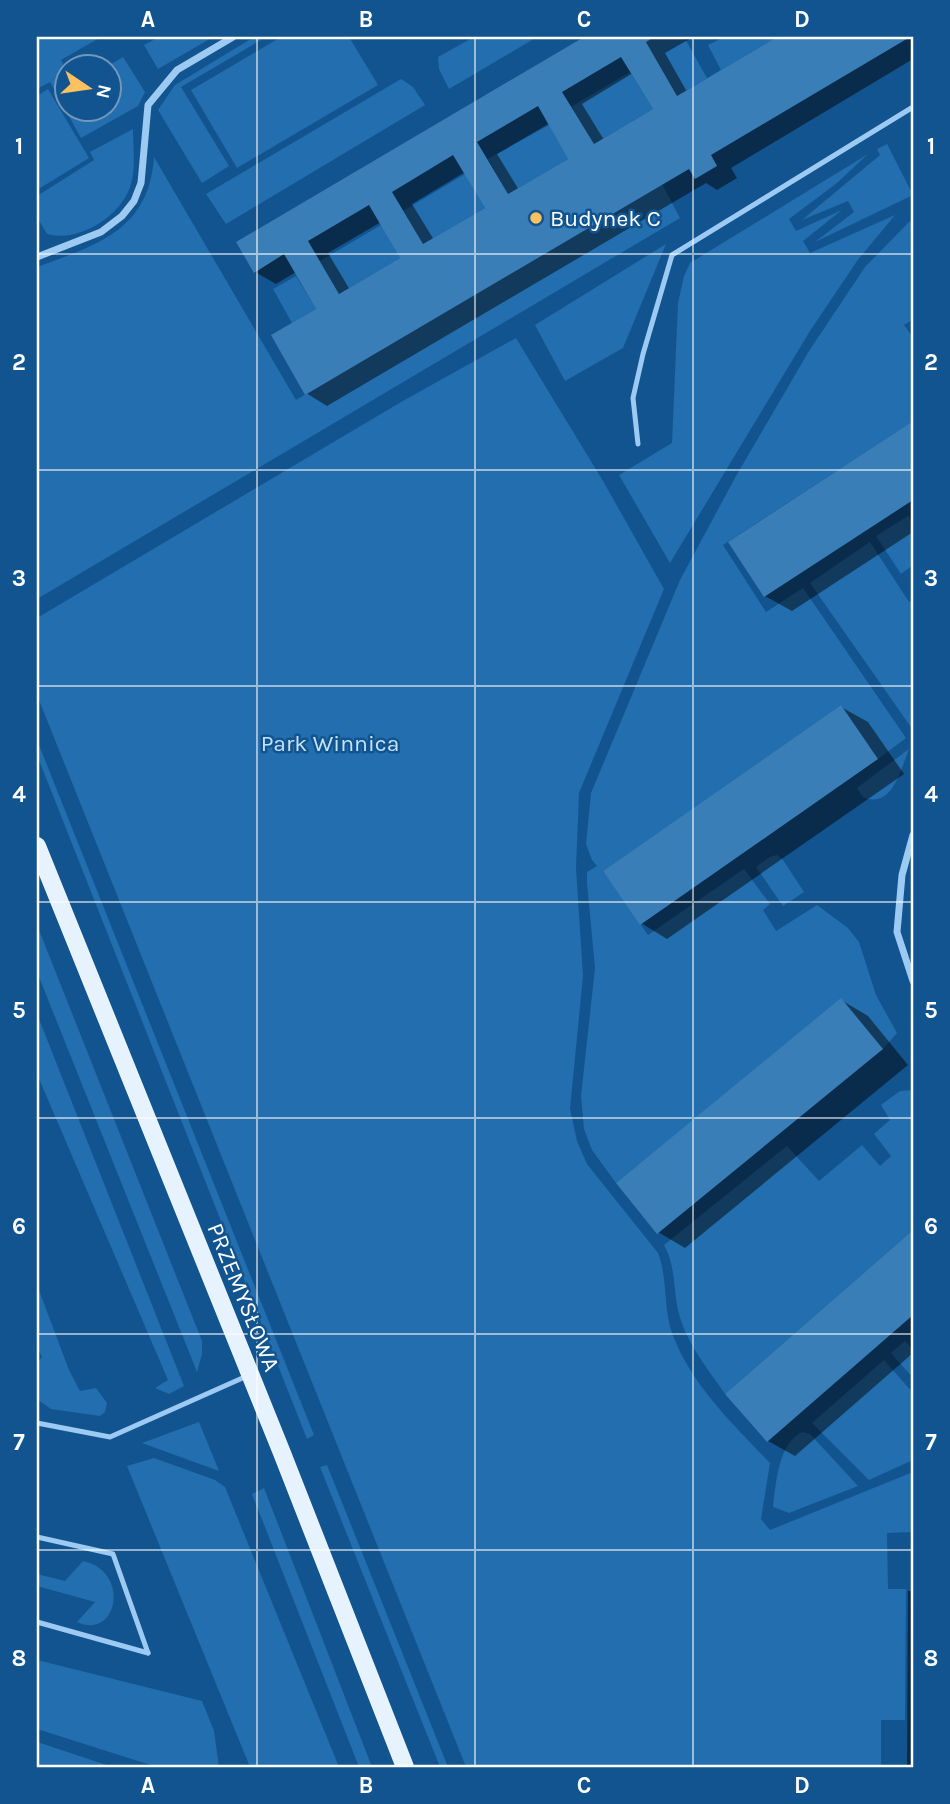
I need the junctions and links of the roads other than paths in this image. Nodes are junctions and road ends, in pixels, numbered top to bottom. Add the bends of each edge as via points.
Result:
1 (233, 37) edge
2 (913, 107) edge
3 (37, 257) edge
4 (638, 444) dead end
5 (913, 835) edge
6 (37, 846) edge
7 (913, 982) edge
8 (249, 1375) junction
9 (37, 1423) edge
10 (37, 1538) edge
11 (37, 1622) edge
12 (405, 1767) edge

1 - 3 street via 177,70 148,105 141,183 122,216 101,232
2 - 4 lane via 672,255 633,398
5 - 7 street via 902,875 897,932
6 - 8 main road, PRZEMYSŁOWA
8 - 9 lane via 110,1437
8 - 12 main road, PRZEMYSŁOWA
10 - 11 lane via 113,1554 148,1653

